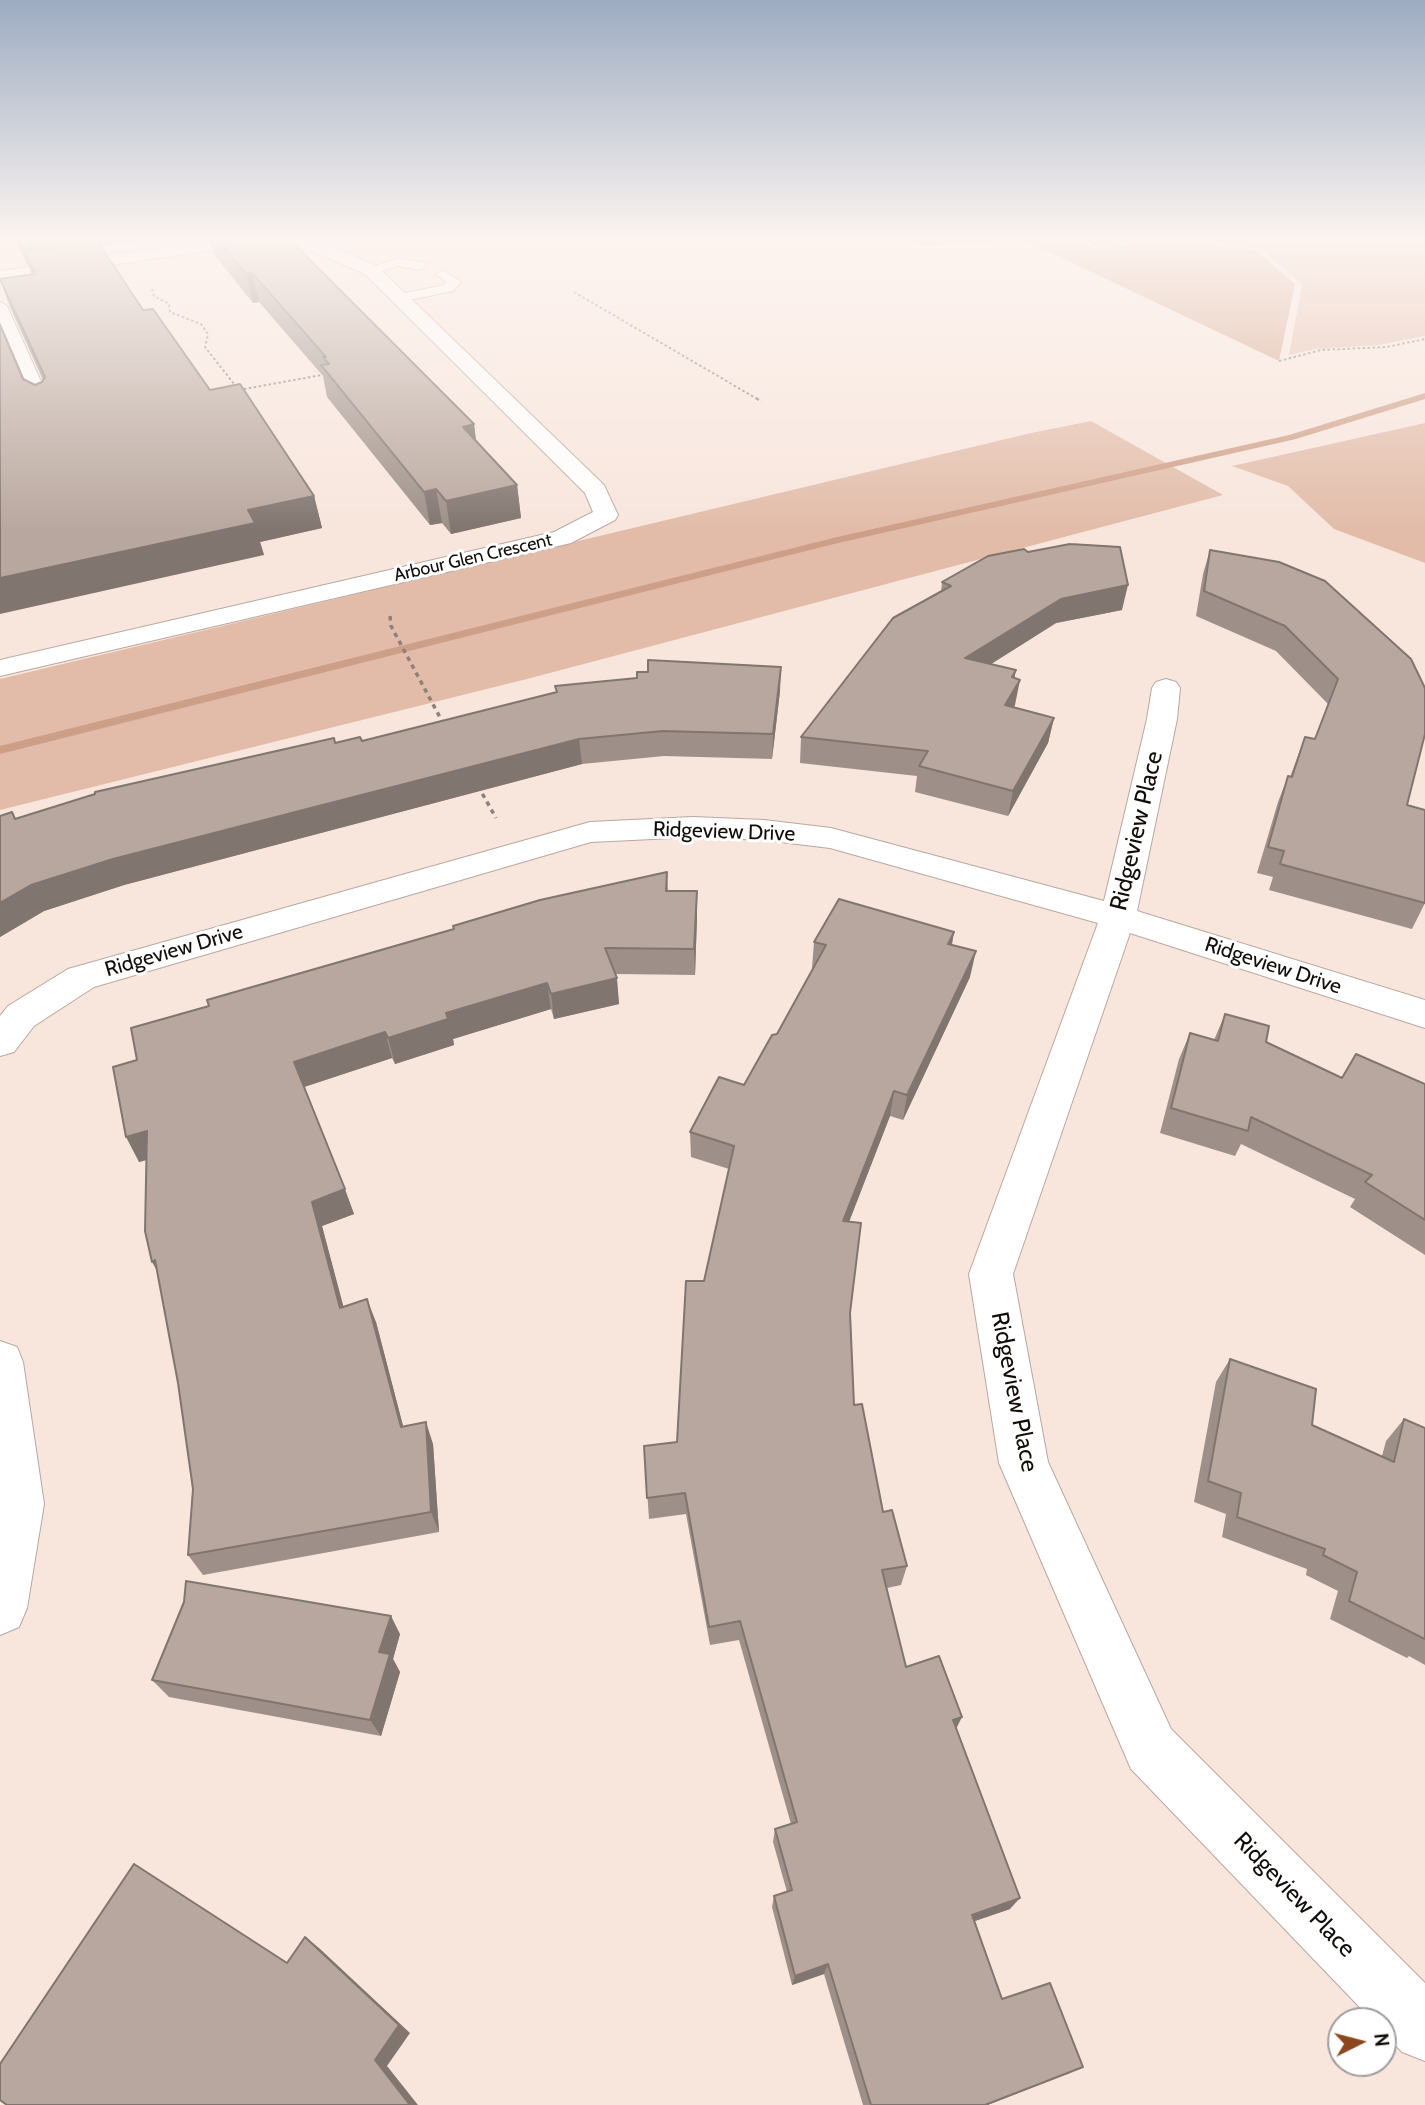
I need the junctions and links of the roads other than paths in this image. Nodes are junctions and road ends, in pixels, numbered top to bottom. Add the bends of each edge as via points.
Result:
1 (12, 334) edge
2 (437, 334) edge
3 (45, 408) edge
4 (0, 668) edge
5 (1166, 688) dead end
6 (1118, 917) junction
7 (1425, 1014) edge
8 (0, 1042) edge
9 (0, 1362) edge
10 (0, 1608) edge
11 (1425, 2029) edge

1 - 3 lane
2 - 4 street, Arbour Glen Crescent via 596,490 606,515 562,538
5 - 6 street, Ridgeview Place
6 - 7 street, Ridgeview Drive
6 - 8 street, Ridgeview Drive via 831,838 693,827 590,832 80,978 21,1016
6 - 11 street, Ridgeview Place via 991,1274 1024,1463 1151,1749
9 - 10 street via 19,1504

